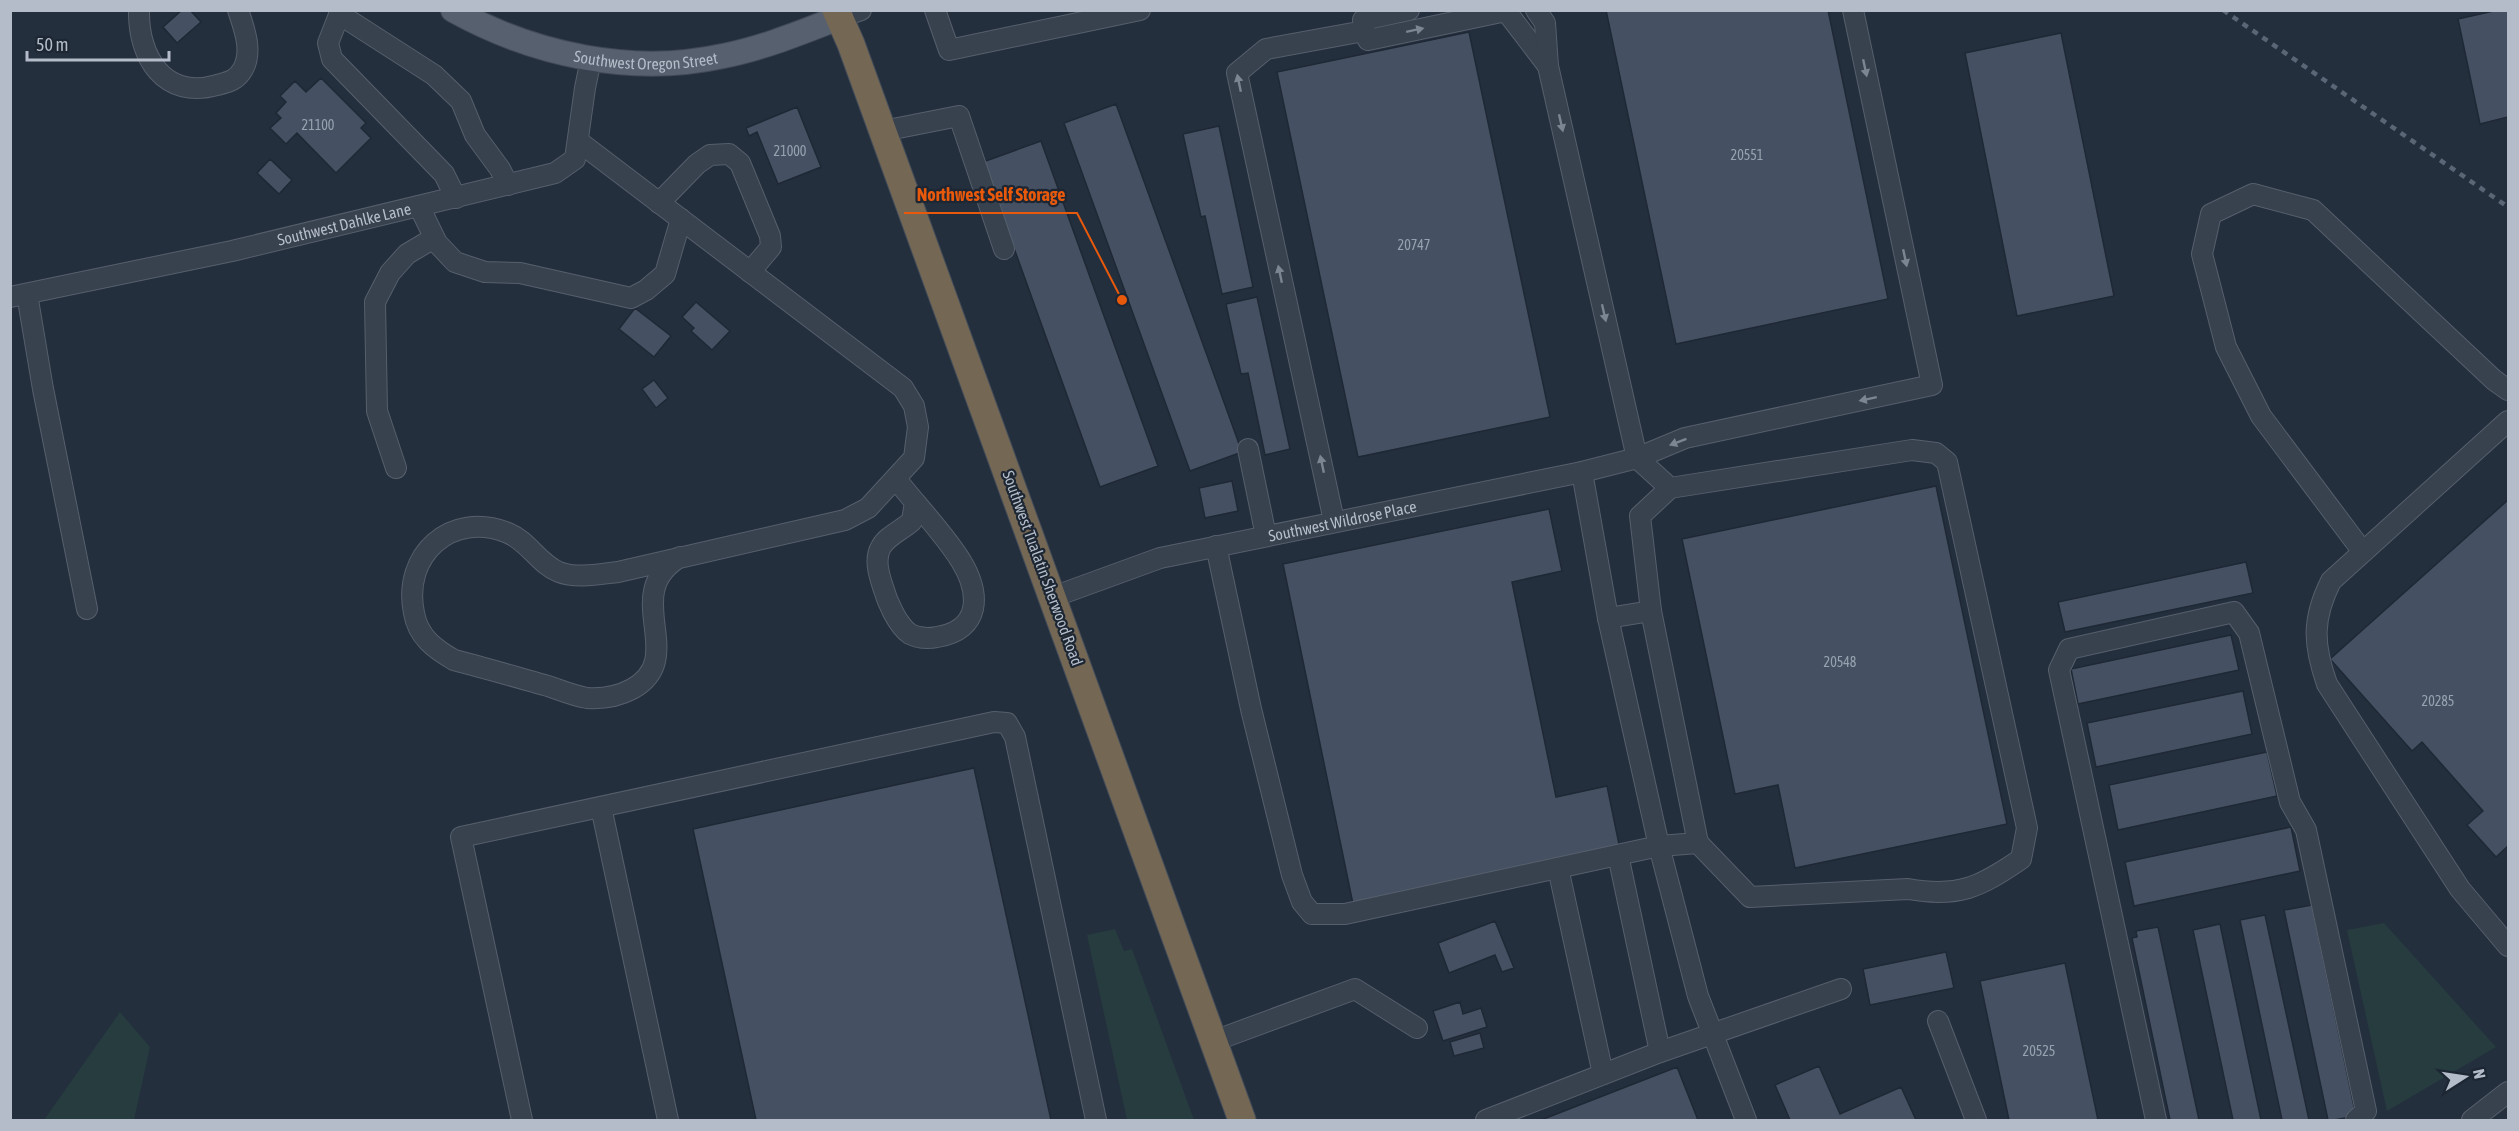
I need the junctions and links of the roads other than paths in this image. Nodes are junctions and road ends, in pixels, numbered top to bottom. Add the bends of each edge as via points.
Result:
1 (139, 10) edge
2 (238, 10) edge
3 (453, 10) edge
4 (935, 10) edge
5 (1140, 10) edge
6 (1409, 10) edge
7 (1536, 10) edge
8 (1852, 10) edge
9 (340, 12) edge
10 (844, 12) edge
11 (1364, 31) junction
12 (591, 59) junction
13 (1548, 66) junction
14 (883, 131) junction
15 (578, 141) junction
16 (508, 185) junction
17 (456, 198) junction
18 (659, 203) junction
19 (419, 206) junction
20 (681, 219) junction
21 (434, 238) junction
22 (1004, 249) dead end
23 (750, 272) junction
24 (19, 295) edge
25 (2508, 390) edge
26 (2508, 421) edge
27 (1248, 449) dead end
28 (1637, 458) junction
29 (396, 468) dead end
30 (1582, 472) junction
31 (896, 479) junction
32 (1670, 488) junction
33 (915, 502) junction
34 (1334, 521) junction
35 (1266, 536) junction
36 (1216, 546) junction
37 (2363, 552) junction
38 (680, 557) junction
39 (1053, 597) junction
40 (87, 609) dead end
41 (1651, 611) junction
42 (1608, 618) junction
43 (601, 807) junction
44 (1698, 843) junction
45 (1659, 846) junction
46 (1618, 855) junction
47 (1558, 868) junction
48 (2508, 946) edge
49 (1841, 989) dead end
50 (1938, 1021) dead end
51 (1417, 1028) dead end
52 (1714, 1032) junction
53 (1214, 1041) junction
54 (1660, 1052) junction
55 (1603, 1074) junction
56 (2508, 1092) edge
57 (522, 1120) edge
58 (668, 1120) edge
59 (1095, 1120) edge
60 (1242, 1120) edge
61 (1486, 1120) edge
62 (1746, 1120) edge
63 (1976, 1120) edge
64 (2156, 1120) edge
65 (2356, 1120) edge
66 (2472, 1120) edge

1 - 2 street via 139,28 148,57 164,78 179,86 204,89 234,81 244,67 247,38
3 - 12 main road, Southwest Oregon Street via 500,34
4 - 5 street via 949,50
6 - 11 street via 1363,20
7 - 13 street via 1545,24
8 -> 28 street, Southwest Wildrose Place via 1932,385 1685,438
9 - 16 street via 434,75 460,101 475,135
9 - 17 street via 328,43 332,59 444,174
10 - 12 main road, Southwest Oregon Street via 786,39 722,57 673,63
10 - 14 highway, Southwest Tualatin Sherwood Road
11 -> 13 street via 1368,40 1506,11
34 -> 11 street via 1237,73 1266,49
12 - 15 street, Southwest Dahlke Lane
13 -> 28 street
14 - 22 street via 958,116
14 - 39 highway, Southwest Tualatin Sherwood Road
15 - 16 street, Southwest Dahlke Lane via 575,159 555,173
15 - 18 street
16 - 17 street, Southwest Dahlke Lane
17 - 19 street, Southwest Dahlke Lane
18 - 20 street
18 - 23 street via 697,164 710,155 729,154 740,163 770,236 771,247
19 - 21 street
19 - 24 street, Southwest Dahlke Lane via 232,251
20 - 21 street via 665,274 631,298 520,273 484,272 455,262
20 - 23 street
21 - 29 street via 407,254 390,273 375,302 377,411
23 - 31 street via 903,388 914,406 917,435 914,458
24 - 40 street via 43,389
25 - 37 street via 2313,210 2253,194 2211,214 2202,254 2226,347 2261,416
26 - 37 street
27 - 35 street
28 - 30 street, Southwest Wildrose Place
28 - 32 street
30 - 34 street, Southwest Wildrose Place
30 - 42 street
31 - 33 street
31 - 38 street via 868,508 844,520
32 - 41 street via 1640,516
32 - 44 street via 1912,450 1936,453 1947,462 2027,828 2021,859 1990,880 1968,889 1927,892 1908,889 1750,897
33 - 33 street via 962,562 974,599 968,622 957,631 930,638 909,633 899,621 878,572 879,549 912,521
34 - 35 street, Southwest Wildrose Place
35 - 36 street, Southwest Wildrose Place
36 - 39 street, Southwest Wildrose Place via 1160,558
36 - 47 street via 1292,875 1302,902 1312,914 1345,914
37 - 48 street via 2331,581 2319,605 2316,635 2327,684 2460,889
38 - 38 street via 618,572 559,572 510,534 489,527 469,527 434,543 422,556 411,600 424,638 454,660 588,698 620,695 639,685 653,667 658,646 654,584 660,573
39 - 53 highway, Southwest Tualatin Sherwood Road
41 - 42 street
41 - 44 street
42 - 45 street
43 - 57 street via 461,837
43 - 58 street
43 - 59 street via 994,722 1007,723 1015,737
44 - 45 street
45 - 46 street
45 - 52 street via 1698,996
46 - 47 street
46 - 54 street
47 - 55 street
49 - 52 street
50 - 63 street
51 - 53 street via 1355,989
52 - 54 street
52 - 62 street
53 - 60 highway, Southwest Tualatin Sherwood Road
54 - 55 street
55 - 61 street
56 - 66 street
64 - 65 street via 2059,670 2069,649 2234,612 2249,633 2290,802 2306,830 2366,1111

